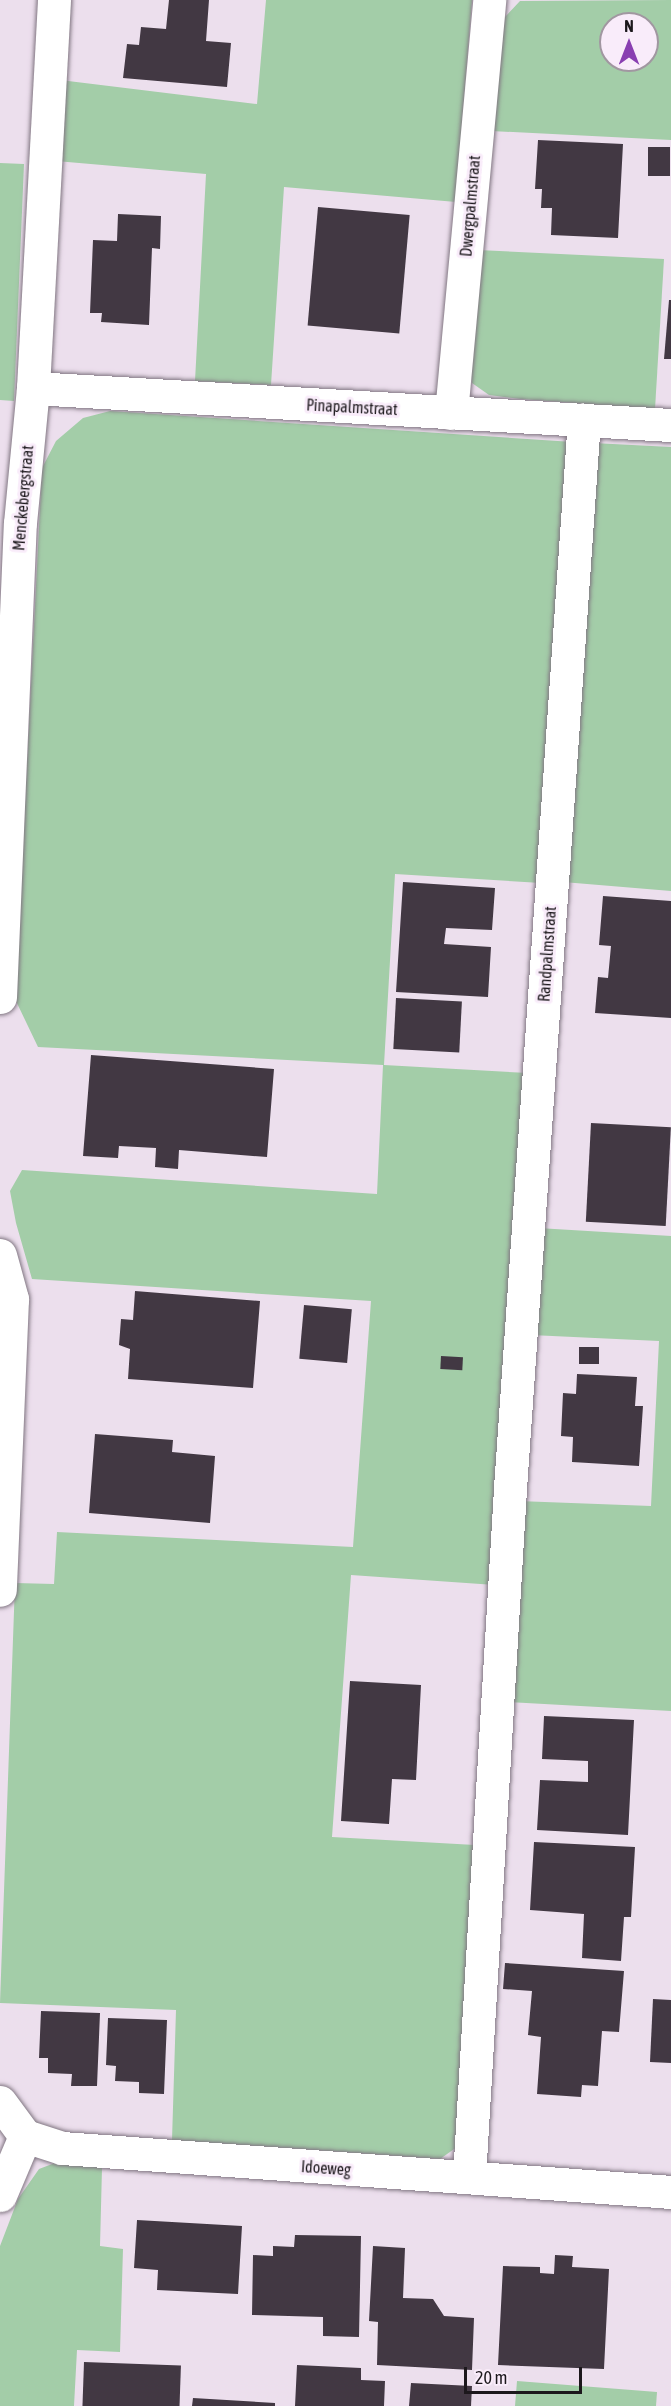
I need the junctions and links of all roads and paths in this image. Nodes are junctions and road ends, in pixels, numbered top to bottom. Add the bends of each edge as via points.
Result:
1 (54, 0) edge
2 (489, 0) edge
3 (33, 388) junction
4 (451, 412) junction
5 (584, 420) junction
6 (671, 425) edge
7 (0, 997) edge
8 (0, 1255) edge
9 (0, 1590) edge
10 (0, 2102) edge
11 (25, 2136) junction
12 (469, 2177) junction
13 (671, 2192) edge
14 (0, 2195) edge

1 - 3 street, Menckebergstraat
2 - 4 street, Dwergpalmstraat
3 - 4 street, Pinapalmstraat
3 - 7 street, Menckebergstraat via 18,559
4 - 5 street, Pinapalmstraat
5 - 6 street, Pinapalmstraat
5 - 12 street, Randpalmstraat via 510,1488
8 - 9 street via 12,1299
10 - 11 street
11 - 12 street, Idoeweg via 62,2148 130,2155
11 - 14 street
12 - 13 street, Idoeweg

